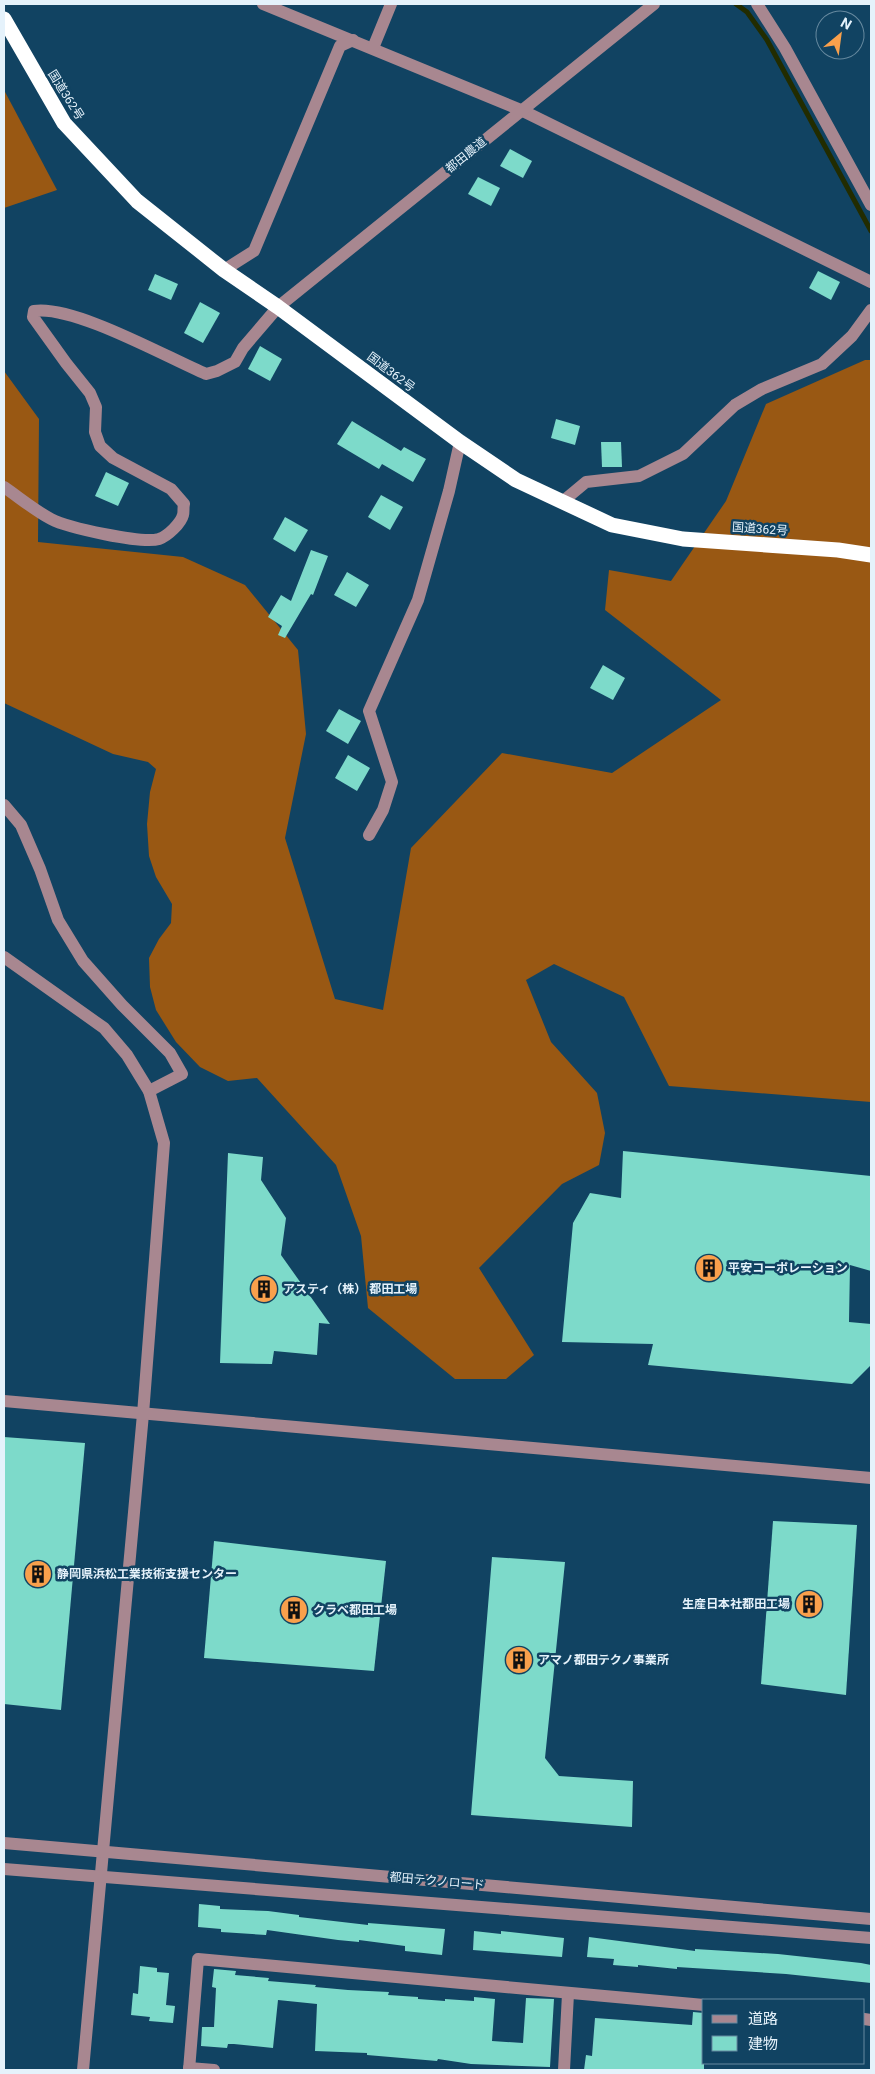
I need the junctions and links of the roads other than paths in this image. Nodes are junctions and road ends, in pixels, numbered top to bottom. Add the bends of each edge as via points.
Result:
1 (264, 4) edge
2 (391, 4) edge
3 (654, 4) edge
4 (757, 4) edge
5 (4, 19) edge
6 (353, 40) junction
7 (373, 48) junction
8 (521, 110) junction
9 (871, 206) edge
10 (224, 270) junction
11 (871, 282) edge
12 (278, 307) junction
13 (871, 310) edge
14 (460, 442) junction
15 (4, 487) edge
16 (562, 502) junction
17 (871, 555) edge
18 (4, 805) edge
19 (369, 835) dead end
20 (4, 957) edge
21 (149, 1091) junction
22 (4, 1401) edge
23 (143, 1414) junction
24 (871, 1478) edge
25 (4, 1843) edge
26 (102, 1850) junction
27 (4, 1869) edge
28 (100, 1876) junction
29 (871, 1919) edge
30 (871, 1938) edge
31 (568, 1994) junction
32 (702, 2005) edge
33 (189, 2069) edge
34 (83, 2070) edge
35 (214, 2070) edge
36 (564, 2070) edge

1 - 6 street
2 - 7 street
3 - 8 street, 都田農道
4 - 9 street via 785,48
5 - 10 highway, 国道362号 via 64,123 137,202
6 - 7 street
6 - 10 street via 340,46 254,251
7 - 8 street
8 - 11 street
8 - 12 street, 都田農道
10 - 12 highway, 国道362号
12 - 14 highway, 国道362号
12 - 15 street, 都田農道 via 235,362 206,374 68,314 34,311 33,317 90,393 96,407 95,432 100,446 112,458 171,488 184,504 183,517 159,539 92,532 52,519 26,505
13 - 16 street via 852,336 822,364 762,389 735,405 683,454 639,476 586,482
14 - 16 highway, 国道362号 via 516,480
14 - 19 street via 418,600 369,710 392,782
16 - 17 highway, 国道362号 via 612,525 683,539
18 - 21 street via 21,825 58,920 82,961 170,1053 182,1074
20 - 21 street via 104,1028 127,1055
21 - 23 street via 164,1143
22 - 23 street
23 - 24 street
23 - 26 street
25 - 26 street, 都田テクノロード
26 - 28 street
26 - 29 street, 都田テクノロード
27 - 28 street, 都田テクノロード
28 - 30 street, 都田テクノロード
28 - 34 street
31 - 32 street
31 - 33 street via 198,1959
31 - 36 street
33 - 35 street

